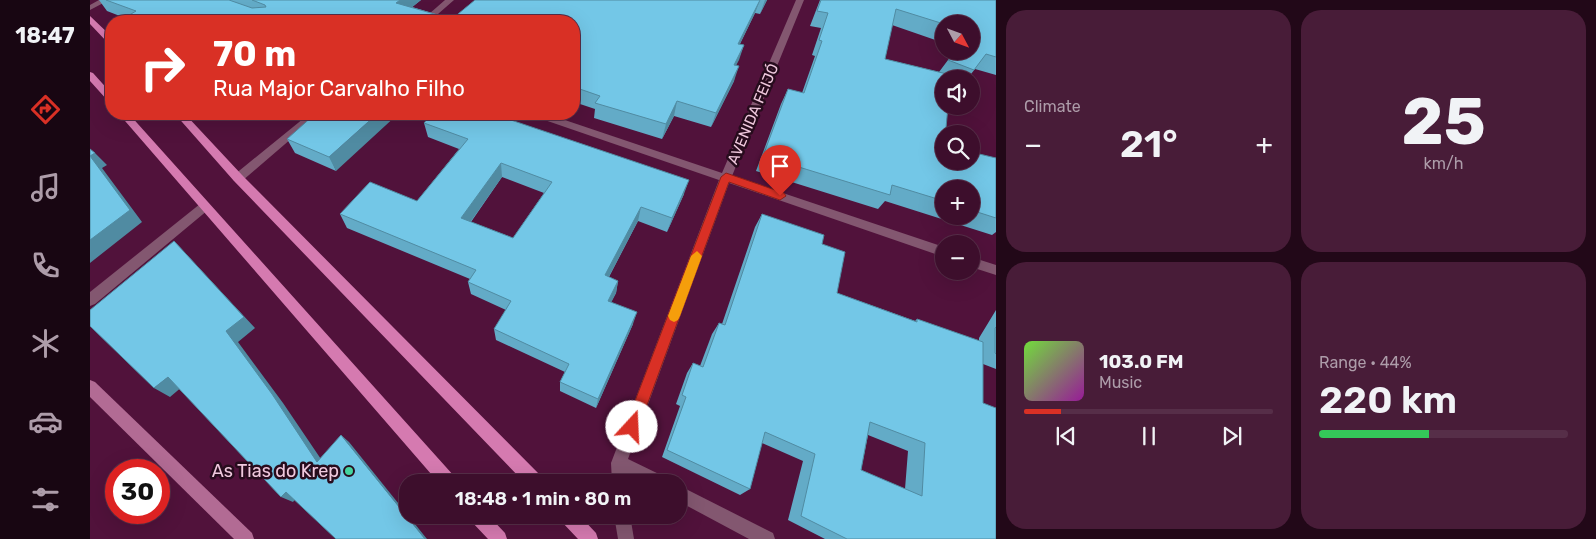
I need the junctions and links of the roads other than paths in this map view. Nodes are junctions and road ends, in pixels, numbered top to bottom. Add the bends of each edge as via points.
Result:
1 (105, 0) edge
2 (450, 0) edge
3 (800, 0) edge
4 (90, 8) edge
5 (432, 15) edge
6 (90, 19) edge
7 (105, 35) edge
8 (90, 75) edge
9 (105, 92) edge
10 (129, 120) edge
11 (185, 120) edge
12 (308, 120) edge
13 (555, 120) edge
14 (726, 177) junction
15 (238, 178) junction
16 (204, 207) junction
17 (935, 249) edge
18 (980, 265) edge
19 (996, 270) edge
20 (90, 300) edge
21 (90, 387) edge
22 (619, 463) junction
23 (441, 474) edge
24 (527, 474) edge
25 (620, 474) edge
26 (641, 474) edge
27 (687, 498) edge
28 (485, 524) edge
29 (576, 524) edge
30 (624, 524) edge
31 (246, 539) edge
32 (498, 539) edge
33 (590, 539) edge
34 (626, 539) edge
35 (767, 539) edge

1 - 4 street
2 - 5 street
3 - 14 street, AVENIDA FEIJÓ
6 - 7 main road
8 - 9 main road
10 - 16 main road
11 - 15 main road
12 - 15 street
13 - 14 street
14 - 17 street
14 - 22 street, AVENIDA FEIJÓ
15 - 24 main road
16 - 20 street
16 - 23 main road
18 - 19 street
21 - 31 main road
22 - 25 street, AVENIDA FEIJÓ
22 - 26 street
27 - 35 street
28 - 32 main road
29 - 33 main road
30 - 34 street

